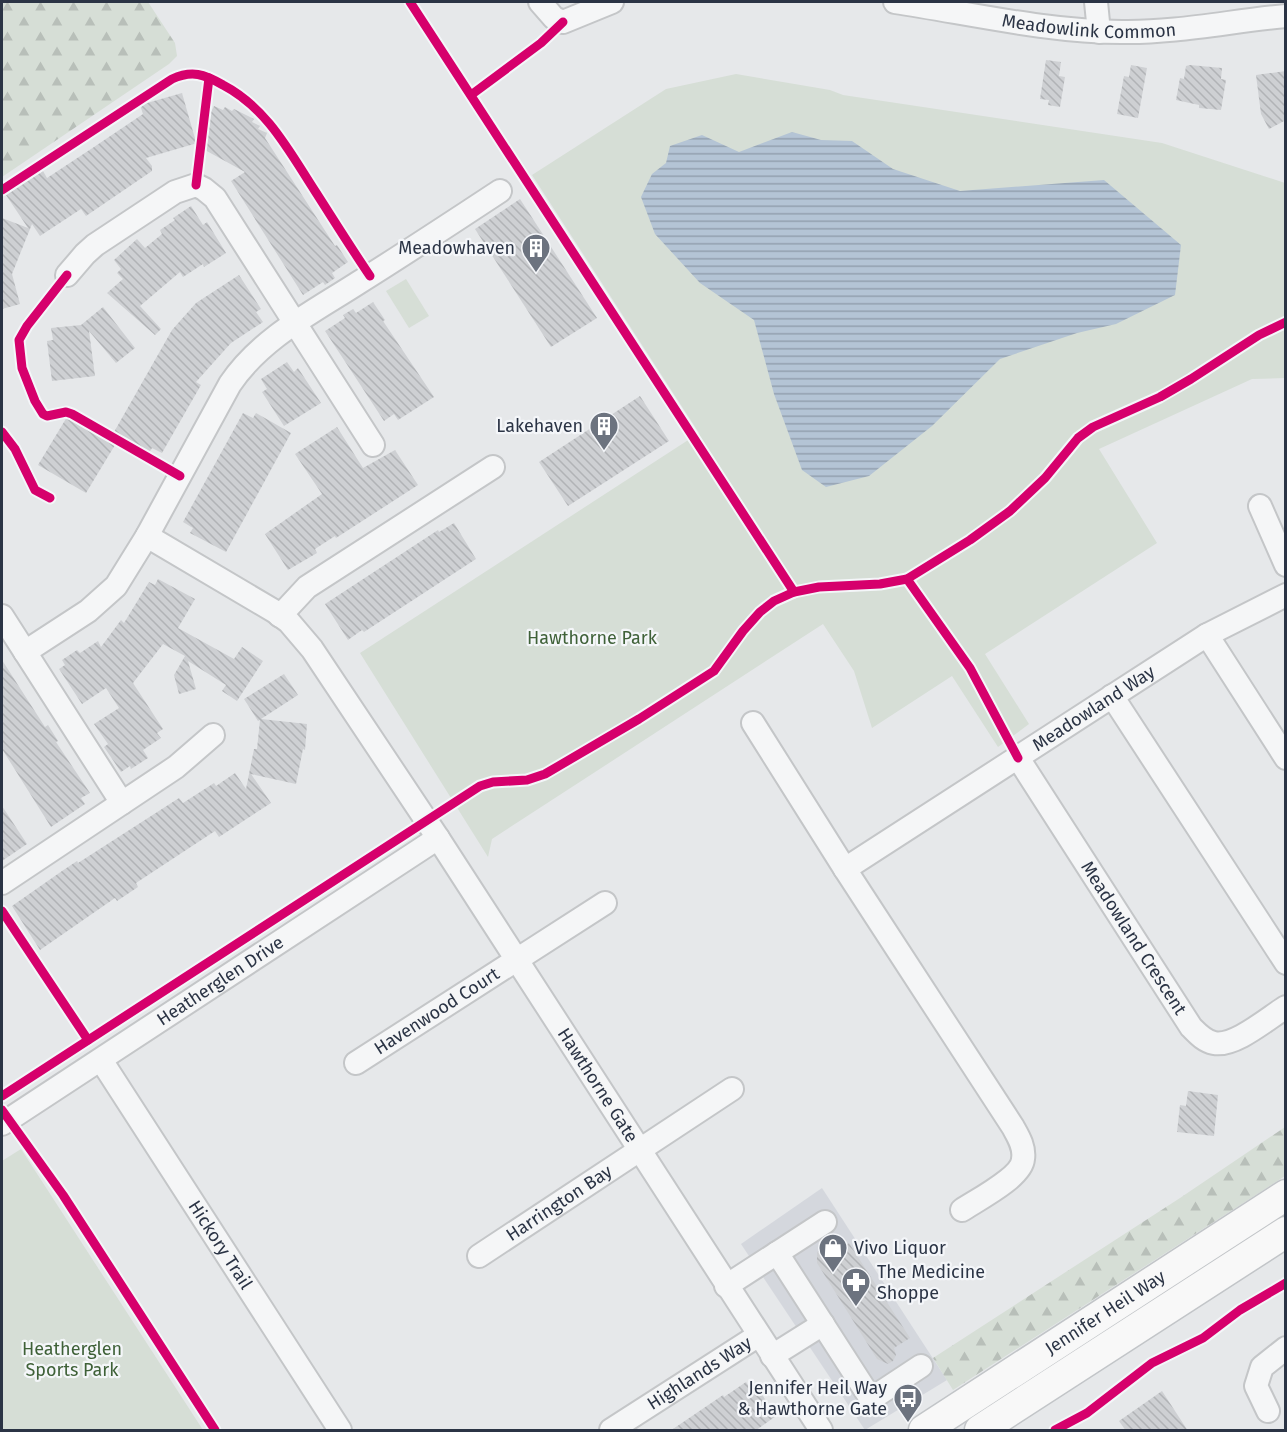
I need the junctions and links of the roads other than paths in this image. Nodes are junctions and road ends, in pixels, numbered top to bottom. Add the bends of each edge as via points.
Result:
1 (540, 2) edge
2 (612, 2) edge
3 (896, 2) edge
4 (1096, 2) edge
5 (1286, 16) edge
6 (1099, 32) junction
7 (501, 191) dead end
8 (67, 275) dead end
9 (295, 324) junction
10 (374, 445) dead end
11 (493, 467) dead end
12 (1260, 506) dead end
13 (147, 536) junction
14 (1286, 565) edge
15 (1286, 596) edge
16 (280, 615) junction
17 (2, 616) edge
18 (1207, 635) junction
19 (25, 652) junction
20 (1112, 696) junction
21 (753, 723) dead end
22 (213, 735) dead end
23 (1018, 758) junction
24 (1286, 758) edge
25 (122, 803) junction
26 (438, 838) junction
27 (845, 869) junction
28 (2, 883) edge
29 (605, 903) dead end
30 (517, 960) junction
31 (1286, 963) edge
32 (1286, 1007) edge
33 (101, 1060) junction
34 (356, 1063) dead end
35 (732, 1089) dead end
36 (2, 1124) edge
37 (640, 1150) junction
38 (1286, 1196) edge
39 (962, 1210) dead end
40 (825, 1222) dead end
41 (1286, 1232) edge
42 (777, 1253) junction
43 (479, 1256) dead end
44 (726, 1286) junction
45 (823, 1324) junction
46 (759, 1335) junction
47 (1286, 1348) edge
48 (772, 1356) junction
49 (921, 1366) dead end
50 (1268, 1411) dead end
51 (340, 1431) edge
52 (611, 1431) edge
53 (821, 1431) edge
54 (924, 1431) edge
55 (980, 1431) edge

1 - 2 street via 562,22
3 - 6 street, Meadowlink Common
4 - 6 street
5 - 6 street, Meadowlink Common via 1140,32
7 - 9 street
8 - 9 street via 95,245 175,192 196,185 215,198
9 - 10 street
9 - 13 street via 258,351 238,372
11 - 16 street via 307,587
12 - 14 street
13 - 16 street, Hawthorne Gate
13 - 19 street via 108,595
15 - 18 street, Meadowland Way
16 - 26 street, Hawthorne Gate via 312,649
17 - 19 street
18 - 20 street, Meadowland Way
18 - 24 street
19 - 25 street
20 - 23 street, Meadowland Way
20 - 31 street
21 - 27 street
22 - 25 street via 176,767
23 - 27 street, Meadowland Way
23 - 32 street, Meadowland Crescent via 1191,1027 1202,1038 1213,1043 1236,1040
25 - 28 street
26 - 30 street, Hawthorne Gate
26 - 33 street, Heatherglen Drive
27 - 39 street via 1022,1143 1024,1160 1017,1172
29 - 30 street, Havenwood Court
30 - 34 street, Havenwood Court
30 - 37 street, Hawthorne Gate
33 - 36 street, Heatherglen Drive
33 - 51 street, Hickory Trail
35 - 37 street, Harrington Bay
37 - 43 street, Harrington Bay
37 - 44 street, Hawthorne Gate
38 - 54 main road, Jennifer Heil Way
40 - 42 street
41 - 55 main road, Jennifer Heil Way
42 - 44 street
42 - 45 street
44 - 46 street, Hawthorne Gate
45 - 48 street
45 - 49 street via 871,1399
46 - 48 street, Hawthorne Gate
46 - 52 street, Highlands Way
47 - 50 street via 1262,1367 1256,1386
48 - 53 street, Hawthorne Gate

